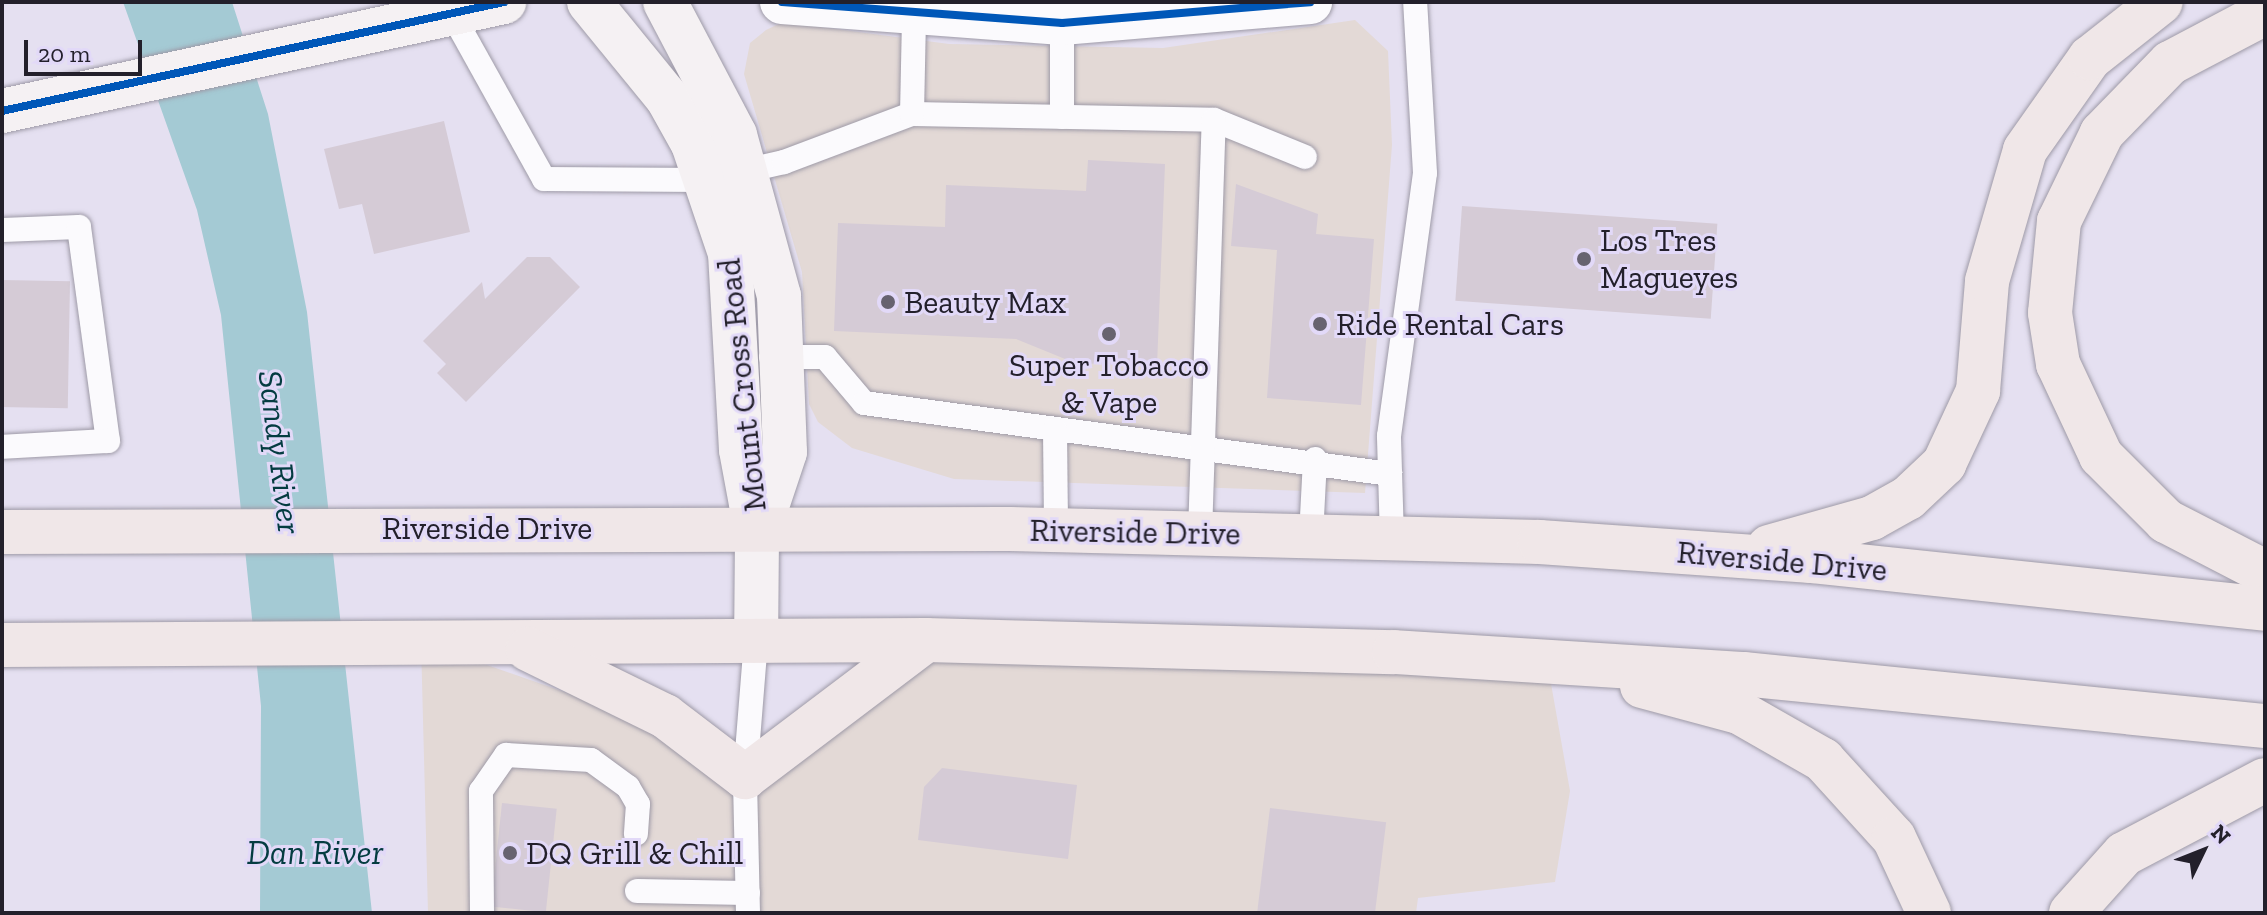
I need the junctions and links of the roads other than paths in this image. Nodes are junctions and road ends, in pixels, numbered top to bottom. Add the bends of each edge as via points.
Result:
1 (504, 2) edge
2 (589, 2) edge
3 (665, 2) edge
4 (782, 2) edge
5 (1310, 2) edge
6 (1415, 2) edge
7 (2161, 2) edge
8 (451, 12) junction
9 (2265, 13) edge
10 (914, 16) junction
11 (367, 21) edge
12 (1062, 23) junction
13 (2, 111) edge
14 (912, 114) junction
15 (1062, 117) junction
16 (1214, 120) junction
17 (1305, 157) dead end
18 (748, 169) junction
19 (705, 180) junction
20 (2, 230) edge
21 (736, 357) junction
22 (782, 357) junction
23 (1055, 430) junction
24 (1202, 446) junction
25 (2, 447) edge
26 (1315, 459) junction
27 (1390, 474) junction
28 (1056, 530) junction
29 (2, 532) edge
30 (1200, 534) junction
31 (757, 536) junction
32 (1311, 536) junction
33 (1392, 539) junction
34 (1740, 556) junction
35 (2265, 572) edge
36 (2265, 609) edge
37 (926, 640) junction
38 (756, 641) junction
39 (511, 642) junction
40 (2, 645) edge
41 (1547, 661) junction
42 (2265, 726) edge
43 (745, 777) junction
44 (2265, 780) edge
45 (636, 834) dead end
46 (637, 891) dead end
47 (748, 903) edge
48 (482, 913) edge
49 (1929, 913) edge
50 (2071, 913) edge

1 - 8 main road
2 - 19 main road, Mount Cross Road via 668,99
3 - 18 main road, Mount Cross Road via 700,60
4 - 10 street
5 - 12 street
6 - 27 lane via 1425,173
7 - 34 main road via 2090,58 2025,150 1987,281 1978,391 1944,464 1908,498 1872,518
8 - 11 main road
8 - 19 lane via 544,179
9 - 35 main road via 2170,63 2102,133 2059,221 2050,313 2058,364 2101,456 2166,521
10 - 12 street
10 - 14 lane
11 - 13 main road
12 - 15 lane
14 - 15 lane
14 - 18 lane
15 - 16 lane
16 - 17 lane
16 - 24 lane
18 - 19 lane
18 - 22 main road, Mount Cross Road via 779,296
19 - 21 main road, Mount Cross Road via 730,253
20 - 25 lane via 79,227 108,441
21 - 22 lane
21 - 31 main road, Mount Cross Road via 741,450
22 - 23 lane via 825,357 864,403
22 - 31 main road, Mount Cross Road via 785,452
23 - 24 lane
23 - 28 lane
24 - 26 lane
24 - 30 lane
26 - 27 lane
26 - 32 lane
27 - 33 lane
28 - 30 main road, Riverside Drive
28 - 31 main road, Riverside Drive
29 - 31 main road, Riverside Drive via 473,527
30 - 32 main road, Riverside Drive
31 - 38 main road
32 - 33 main road, Riverside Drive
33 - 34 main road, Riverside Drive
34 - 36 main road, Riverside Drive
37 - 38 main road
37 - 41 main road
37 - 43 main road
38 - 39 main road
38 - 43 lane
39 - 40 main road
39 - 43 main road via 665,716
41 - 42 main road
41 - 49 main road via 1739,712 1823,760 1894,838
43 - 47 lane
44 - 50 main road via 2124,854
45 - 48 lane via 638,804 628,787 591,760 506,755 481,791
46 - 47 lane

